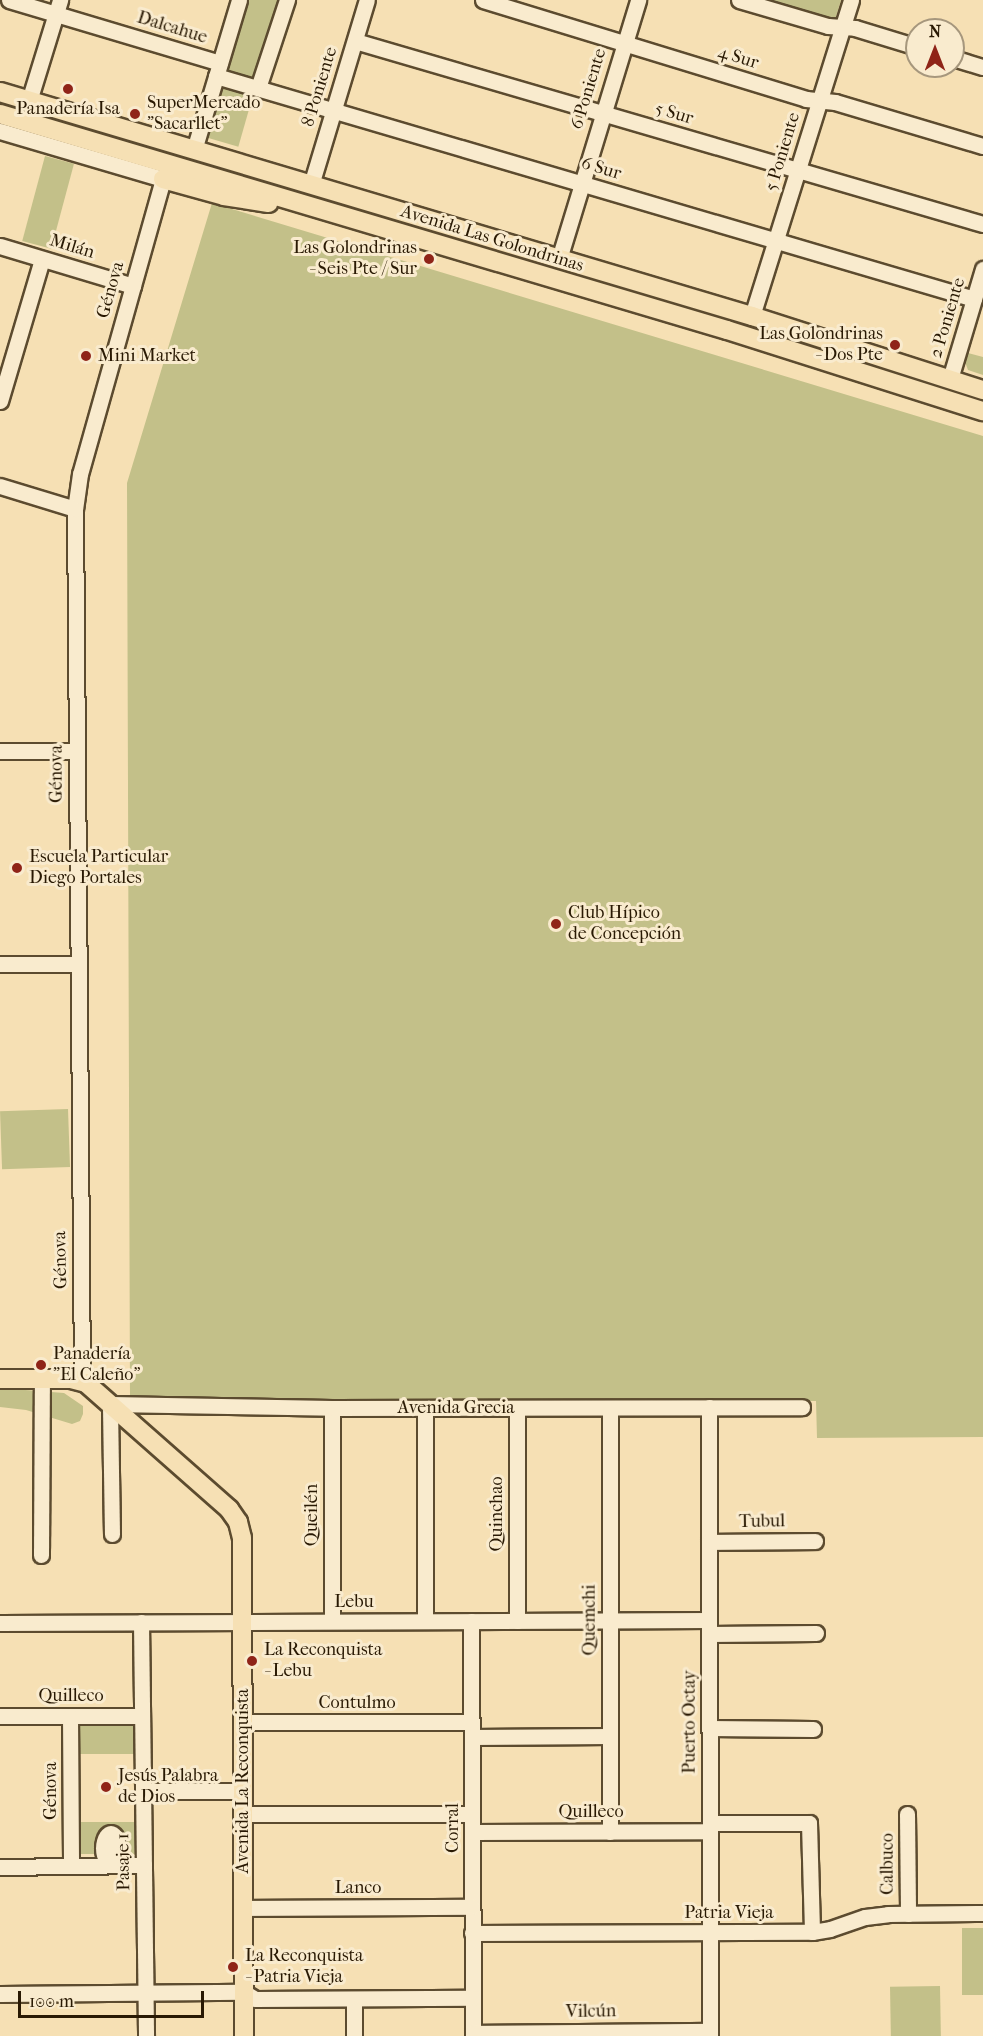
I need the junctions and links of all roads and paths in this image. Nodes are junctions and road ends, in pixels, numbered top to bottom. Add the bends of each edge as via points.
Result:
1 (9, 0) edge
2 (239, 0) edge
3 (287, 0) edge
4 (367, 0) edge
5 (483, 0) edge
6 (638, 0) edge
7 (739, 0) edge
8 (851, 0) edge
9 (58, 7) edge
10 (843, 27) junction
11 (355, 41) junction
12 (624, 43) junction
13 (905, 44) edge
14 (965, 62) edge
15 (983, 67) edge
16 (218, 69) junction
17 (258, 88) junction
18 (0, 92) edge
19 (820, 100) junction
20 (29, 101) junction
21 (334, 110) junction
22 (602, 113) junction
23 (0, 114) edge
24 (0, 131) edge
25 (983, 146) edge
26 (194, 150) junction
27 (798, 170) junction
28 (163, 179) junction
29 (580, 183) junction
30 (311, 185) junction
31 (306, 205) junction
32 (983, 224) edge
33 (776, 241) junction
34 (0, 246) edge
35 (42, 259) junction
36 (559, 259) junction
37 (983, 269) edge
38 (133, 286) junction
39 (974, 299) junction
40 (752, 316) junction
41 (727, 330) junction
42 (950, 379) junction
43 (983, 390) edge
44 (0, 400) edge
45 (983, 411) edge
46 (0, 486) edge
47 (75, 509) junction
48 (76, 751) junction
49 (0, 752) edge
50 (0, 964) edge
51 (78, 964) junction
52 (0, 1379) edge
53 (42, 1379) junction
54 (82, 1381) junction
55 (110, 1404) junction
56 (709, 1407) junction
57 (802, 1407) dead end
58 (332, 1408) junction
59 (425, 1408) junction
60 (517, 1408) junction
61 (610, 1408) junction
62 (111, 1534) dead end
63 (815, 1541) dead end
64 (709, 1542) junction
65 (41, 1555) dead end
66 (610, 1620) junction
67 (332, 1621) junction
68 (425, 1621) junction
69 (471, 1621) junction
70 (517, 1621) junction
71 (141, 1622) junction
72 (242, 1622) junction
73 (0, 1623) edge
74 (709, 1627) junction
75 (816, 1633) dead end
76 (0, 1716) edge
77 (70, 1716) junction
78 (142, 1716) junction
79 (243, 1722) junction
80 (710, 1728) junction
81 (813, 1729) dead end
82 (472, 1730) junction
83 (610, 1736) junction
84 (143, 1791) junction
85 (243, 1791) junction
86 (243, 1814) junction
87 (472, 1814) junction
88 (907, 1814) dead end
89 (710, 1827) junction
90 (472, 1832) junction
91 (610, 1832) junction
92 (144, 1865) junction
93 (71, 1866) junction
94 (0, 1867) edge
95 (472, 1907) junction
96 (243, 1908) junction
97 (983, 1913) edge
98 (908, 1914) junction
99 (710, 1932) junction
100 (812, 1932) junction
101 (472, 1934) junction
102 (244, 1992) junction
103 (146, 1993) junction
104 (0, 1994) edge
105 (473, 1998) junction
106 (354, 1999) junction
107 (710, 2033) edge
108 (473, 2035) edge
109 (146, 2036) edge
110 (244, 2036) edge
111 (354, 2036) edge

1 - 9 street, Dalcahue
2 - 16 street
3 - 17 street
4 - 11 street, 8 Poniente
5 - 12 street, 4 Sur
6 - 12 street, 6 Poniente
7 - 10 street
8 - 10 street, 5 Poniente
9 - 16 street, Dalcahue
9 - 20 street
10 - 13 street
10 - 19 street, 5 Poniente
11 - 21 street, 8 Poniente
11 - 22 street, 5 Sur
12 - 19 street, 4 Sur
12 - 22 street, 6 Poniente
14 - 15 street
16 - 17 street, 6 Sur
16 - 26 street
17 - 21 street, 6 Sur
18 - 20 main road, Avenida Las Golondrinas
19 - 25 street, 4 Sur
19 - 27 street, 5 Poniente
20 - 26 main road, Avenida Las Golondrinas
21 - 29 street, 6 Sur
21 - 30 street, 8 Poniente
22 - 27 street, 5 Sur
22 - 29 street, 6 Poniente
23 - 31 main road, Avenida Las Golondrinas
24 - 28 street
26 - 30 main road, Avenida Las Golondrinas
27 - 32 street, 5 Sur
27 - 33 street, 5 Poniente
28 - 31 main road via 238,199
28 - 38 street, Génova
29 - 33 street, 6 Sur
29 - 36 street, 6 Poniente
30 - 36 main road, Avenida Las Golondrinas
31 - 41 main road, Avenida Las Golondrinas
33 - 39 street, 6 Sur
33 - 40 street, 5 Poniente
34 - 35 street, Milán
35 - 38 street, Milán
35 - 44 street
36 - 40 main road, Avenida Las Golondrinas
37 - 39 street, 2 Poniente
38 - 47 street, Génova via 80,474
39 - 42 street, 2 Poniente
40 - 41 main road via 743,325
40 - 42 main road, Avenida Las Golondrinas
41 - 45 main road, Avenida Las Golondrinas
42 - 43 main road, Avenida Las Golondrinas
46 - 47 street
47 - 48 street, Génova
48 - 49 street
48 - 51 street, Génova
50 - 51 street
51 - 54 street, Génova
52 - 53 main road
53 - 54 main road
53 - 65 street
54 - 55 main road, Avenida La Reconquista
55 - 58 street, Avenida Grecia
55 - 62 street
55 - 72 main road, Avenida La Reconquista via 234,1515 242,1532
56 - 57 street, Avenida Grecia
56 - 61 street, Avenida Grecia
56 - 64 street, Puerto Octay
58 - 59 street, Avenida Grecia
58 - 67 street, Queilén
59 - 60 street, Avenida Grecia
59 - 68 street
60 - 61 street, Avenida Grecia
60 - 70 street, Quinchao
61 - 66 street, Quemchi
63 - 64 street, Tubul
64 - 74 street, Puerto Octay
66 - 70 street, Lebu
66 - 74 street, Lebu
66 - 83 street, Quemchi
67 - 68 street, Lebu
67 - 72 street, Lebu
68 - 69 street, Lebu
69 - 70 street, Lebu
69 - 82 street, Corral
71 - 72 street, Lebu
71 - 73 street, Lebu
71 - 78 street, Pasaje 1
72 - 79 main road, Avenida La Reconquista
74 - 75 street, Lebu
74 - 80 street, Puerto Octay
76 - 77 street, Quilleco
77 - 78 street, Quilleco
77 - 93 street, Génova
78 - 84 street, Pasaje 1
79 - 82 street, Contulmo
79 - 85 main road, Avenida La Reconquista
80 - 81 street
80 - 89 street, Puerto Octay
82 - 83 street, Contulmo
82 - 87 street, Corral
83 - 91 street, Quemchi
84 - 85 street
84 - 92 street, Pasaje 1
85 - 86 main road, Avenida La Reconquista
86 - 87 street
86 - 96 main road, Avenida La Reconquista
87 - 90 street, Corral
88 - 98 street, Calbuco
89 - 91 street, Quilleco
89 - 99 street, Puerto Octay
89 - 100 street, Quilleco via 809,1823
90 - 91 street, Quilleco
90 - 95 street, Corral
92 - 93 street
92 - 103 street, Pasaje 1
93 - 94 street
95 - 96 street, Lanco
95 - 101 street, Corral
96 - 102 main road, Avenida La Reconquista
97 - 98 street, Patria Vieja
98 - 100 street, Patria Vieja via 865,1917
99 - 100 street, Patria Vieja
99 - 101 street, Patria Vieja
99 - 107 street, Puerto Octay
101 - 105 street, Corral
102 - 103 street
102 - 106 street via 255,1999
102 - 110 main road, Avenida La Reconquista
103 - 104 street
103 - 109 street
105 - 106 street
105 - 108 street, Corral
106 - 111 street
107 - 108 street, Vilcún

